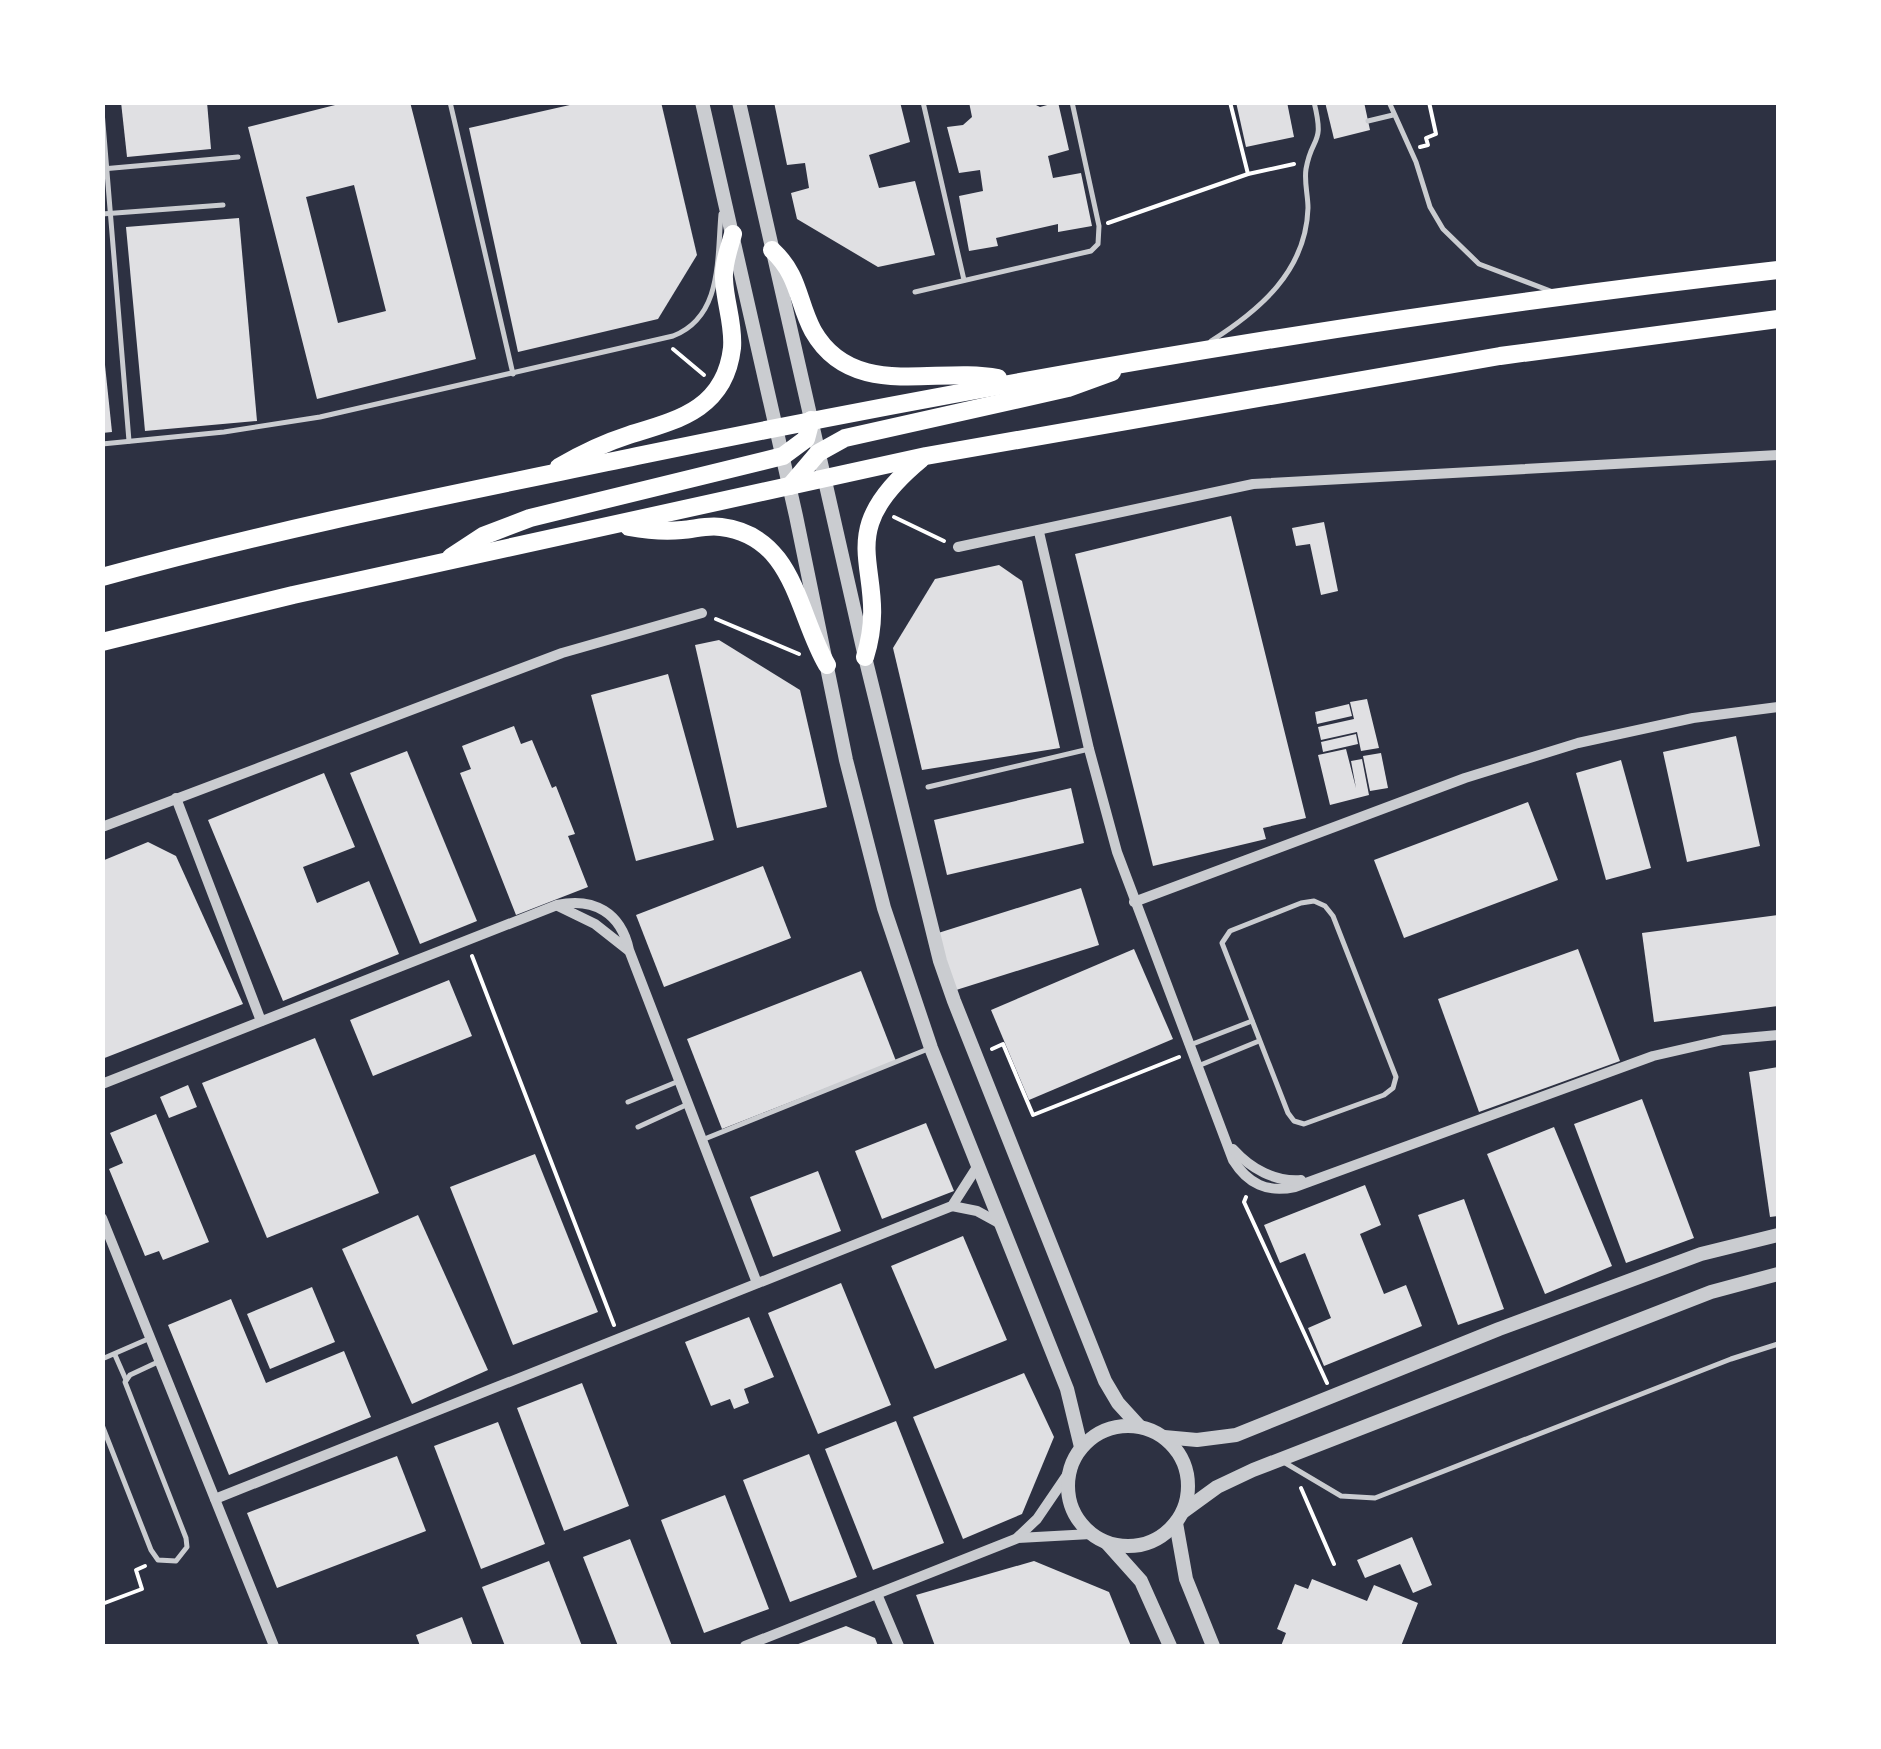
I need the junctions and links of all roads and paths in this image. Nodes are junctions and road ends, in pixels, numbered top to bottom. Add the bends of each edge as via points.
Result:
1 (450, 102) edge
2 (702, 102) edge
3 (738, 102) edge
4 (923, 102) edge
5 (1072, 102) edge
6 (1230, 102) edge
7 (1314, 102) edge
8 (1390, 102) edge
9 (1429, 102) edge
10 (102, 110) edge
11 (1393, 115) junction
12 (1368, 121) dead end
13 (1332, 130) dead end
14 (1320, 134) junction
15 (1411, 149) junction
16 (238, 157) dead end
17 (1308, 161) junction
18 (104, 169) edge
19 (1248, 174) junction
20 (724, 195) junction
21 (223, 205) dead end
22 (106, 214) edge
23 (1099, 226) junction
24 (733, 234) junction
25 (772, 250) junction
26 (1778, 270) edge
27 (964, 280) junction
28 (915, 292) dead end
29 (1560, 294) junction
30 (1778, 319) edge
31 (662, 339) junction
32 (1197, 350) junction
33 (1134, 360) junction
34 (513, 374) junction
35 (1013, 381) junction
36 (718, 387) junction
37 (811, 420) junction
38 (776, 428) junction
39 (129, 442) junction
40 (102, 444) edge
41 (818, 452) junction
42 (1778, 455) edge
43 (783, 456) junction
44 (926, 456) junction
45 (544, 476) junction
46 (824, 478) junction
47 (790, 486) junction
48 (876, 508) junction
49 (618, 524) junction
50 (1039, 532) junction
51 (958, 547) joint
52 (442, 564) junction
53 (102, 577) edge
54 (702, 613) joint
55 (102, 642) edge
56 (865, 657) junction
57 (827, 665) junction
58 (1778, 707) edge
59 (1088, 749) junction
60 (928, 787) dead end
61 (176, 798) junction
62 (102, 827) edge
63 (1134, 902) junction
64 (557, 905) junction
65 (466, 941) junction
66 (629, 950) junction
67 (262, 1021) junction
68 (1252, 1021) junction
69 (1778, 1034) edge
70 (1260, 1041) junction
71 (930, 1048) junction
72 (1191, 1048) junction
73 (975, 1056) junction
74 (1198, 1066) junction
75 (679, 1081) junction
76 (102, 1084) edge
77 (628, 1102) dead end
78 (688, 1104) junction
79 (638, 1126) dead end
80 (702, 1140) junction
81 (1230, 1146) junction
82 (977, 1167) junction
83 (1308, 1180) junction
84 (1252, 1183) junction
85 (952, 1206) junction
86 (102, 1218) edge
87 (1000, 1223) junction
88 (1778, 1235) edge
89 (1778, 1274) edge
90 (757, 1284) junction
91 (151, 1338) junction
92 (619, 1338) junction
93 (1778, 1344) edge
94 (114, 1354) junction
95 (102, 1359) edge
96 (160, 1361) junction
97 (126, 1380) junction
98 (1334, 1396) junction
99 (102, 1425) edge
100 (1138, 1426) junction
101 (1164, 1437) junction
102 (1081, 1447) junction
103 (1285, 1463) junction
104 (1069, 1472) junction
105 (215, 1499) junction
106 (1180, 1517) junction
107 (1091, 1534) junction
108 (1018, 1538) junction
109 (1106, 1542) junction
110 (158, 1560) junction
111 (1334, 1564) dead end
112 (877, 1594) junction
113 (102, 1604) edge
114 (274, 1646) edge
115 (746, 1646) edge
116 (899, 1646) edge
117 (1170, 1646) edge
118 (1213, 1646) edge

1 - 34 lane
2 - 20 street
3 - 25 street
4 - 27 lane
5 - 23 lane
6 - 19 path
7 - 14 lane
8 - 11 lane
9 - 15 path via 1436,134 1426,138 1428,145
10 - 18 lane
11 - 12 lane
11 - 15 lane
13 - 14 lane
14 - 17 lane
15 - 29 lane via 1430,208 1459,248 1502,275
16 - 18 lane
17 - 19 path
17 - 32 lane via 1304,235 1285,278 1264,304
18 - 22 lane
19 - 23 path
20 - 24 street
20 - 31 lane via 708,307 694,326
21 - 22 lane
22 - 39 lane
23 - 27 lane via 1091,251
24 - 36 main road via 724,276 732,352
24 - 38 street
25 - 35 main road via 792,272 813,330 846,364 886,378 962,374
25 - 37 street
26 - 29 main road
27 - 28 lane
29 - 32 main road
30 - 44 main road via 1500,356
31 - 34 lane
31 - 36 path
32 - 33 main road
33 - 35 main road
33 - 41 main road via 1068,388 860,434
34 - 39 lane via 320,418
35 - 37 main road
36 - 45 main road via 683,419 607,443
37 - 38 main road
37 - 41 street
37 - 43 main road via 806,439
38 - 43 street
38 - 45 main road
39 - 40 lane
41 - 46 street
41 - 47 main road
42 - 50 street via 1270,482
43 - 47 street
43 - 52 main road via 518,522
44 - 46 main road
44 - 48 main road
45 - 53 main road
46 - 47 main road
46 - 56 street
47 - 49 main road
47 - 57 street
48 - 51 path
48 - 56 main road via 865,543 873,612
49 - 52 main road
49 - 57 main road via 663,531 718,526 756,540 786,569
50 - 51 street
50 - 59 street
52 - 55 main road
54 - 57 path
54 - 61 street via 552,656
56 - 73 street via 940,961
57 - 71 street via 864,834
58 - 63 street via 1578,743 1465,778
59 - 60 lane
59 - 63 street
61 - 62 street
61 - 67 street
63 - 72 street
64 - 65 street
64 - 66 street
64 - 66 street via 604,909 626,934
65 - 67 street
65 - 92 path
66 - 75 street
67 - 76 street
68 - 70 lane
68 - 70 lane via 1222,947 1224,936 1301,903 1320,903 1333,916 1395,1083 1384,1095 1299,1123 1288,1113
68 - 72 lane
69 - 83 street via 1654,1056
70 - 74 lane
71 - 80 lane
71 - 82 street
72 - 73 path via 1033,1114 1003,1044
72 - 74 street
73 - 100 street via 1105,1380
74 - 81 street
75 - 77 lane
75 - 78 street
78 - 79 lane
78 - 80 street
80 - 90 street
81 - 83 street via 1272,1177
81 - 84 street
82 - 85 street
82 - 87 street
83 - 84 street via 1280,1190
84 - 98 path via 1244,1202
85 - 87 street
85 - 90 street
86 - 91 street
87 - 102 street via 1067,1389
88 - 98 street via 1701,1254
89 - 103 street via 1711,1292
90 - 92 street
91 - 94 lane
91 - 96 street
92 - 105 street
93 - 103 lane via 1375,1498 1341,1496
94 - 95 lane
94 - 97 lane
96 - 97 lane
96 - 105 street
97 - 110 lane via 186,1538 183,1556
98 - 101 street via 1236,1435
99 - 110 lane
100 - 101 street
100 - 102 street via 1107,1430
101 - 106 street via 1184,1462 1188,1495
102 - 104 street
103 - 106 street via 1217,1487
103 - 111 path
104 - 107 street via 1068,1495
104 - 108 street
105 - 114 street
106 - 109 street via 1152,1542
106 - 118 street via 1186,1579
107 - 108 street
107 - 109 street
108 - 112 street
109 - 117 street via 1141,1581
110 - 113 path via 136,1570 142,1589
112 - 115 street
112 - 116 street

